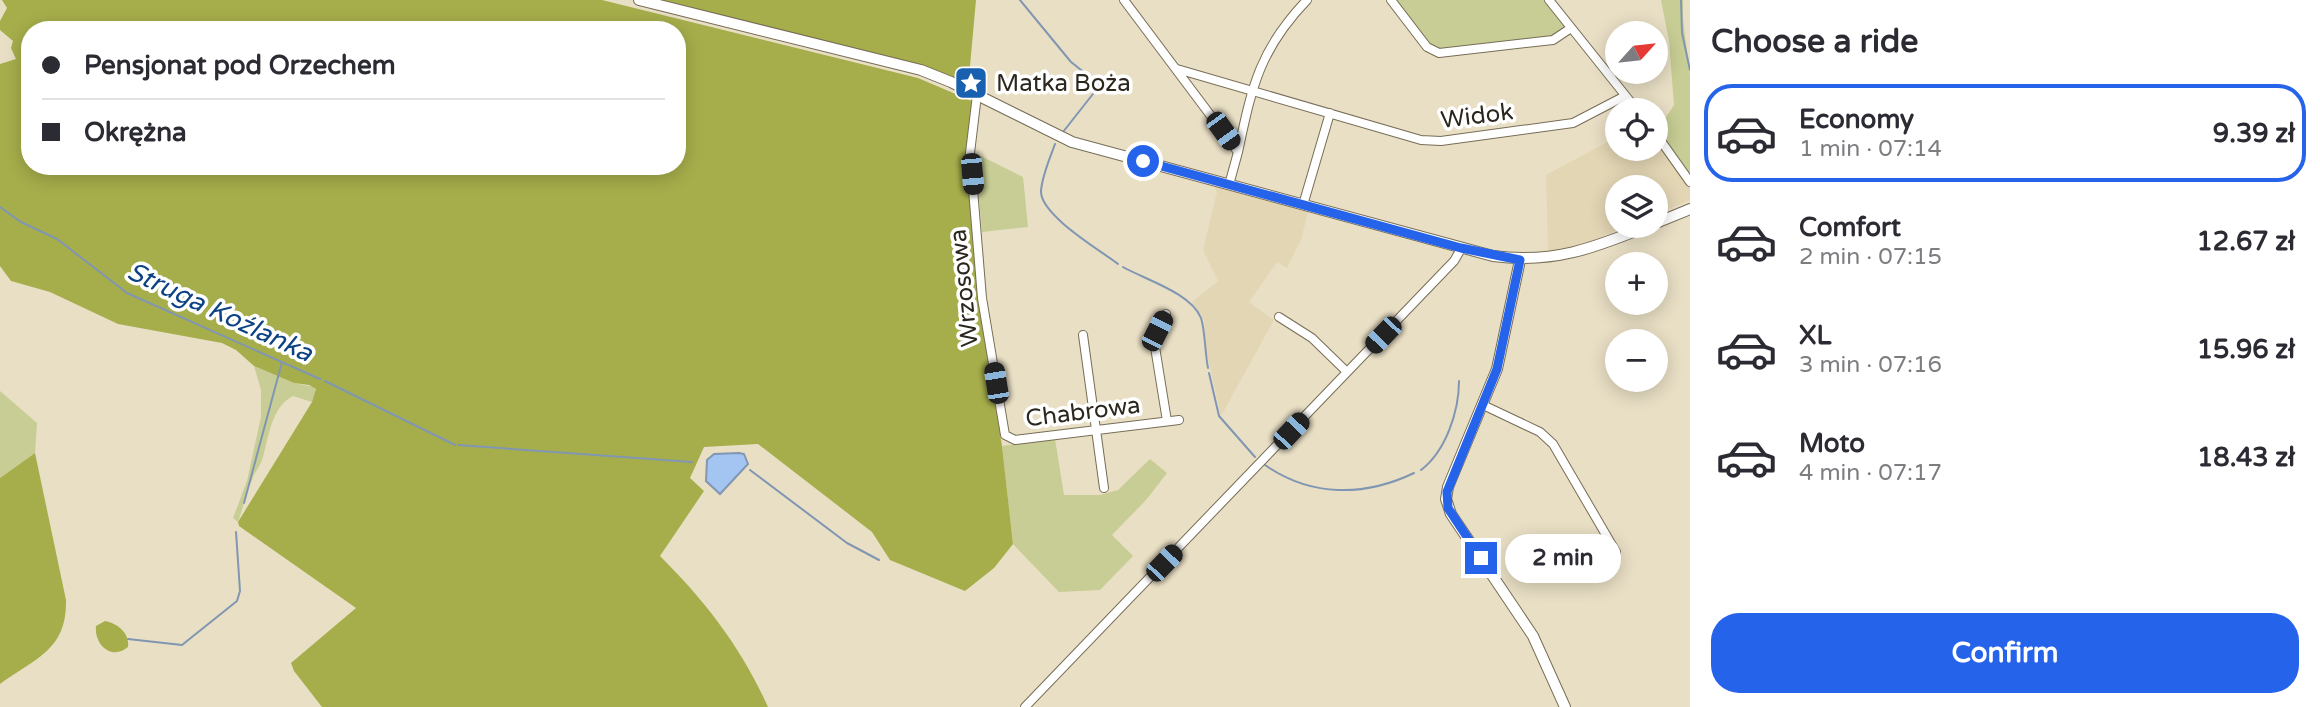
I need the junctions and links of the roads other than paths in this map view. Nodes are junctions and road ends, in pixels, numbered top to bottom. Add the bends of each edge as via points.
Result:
1 (639, 0) edge
2 (1124, 0) edge
3 (1307, 0) edge
4 (1391, 0) edge
5 (1549, 0) edge
6 (1572, 28) junction
7 (1177, 69) junction
8 (1251, 89) junction
9 (977, 95) junction
10 (1625, 96) joint
11 (1330, 113) junction
12 (1668, 151) edge
13 (1238, 152) junction
14 (1690, 182) edge
15 (1229, 185) junction
16 (1303, 205) junction
17 (1690, 209) edge
18 (1668, 218) edge
19 (1615, 238) edge
20 (1461, 248) junction
21 (1520, 260) junction
22 (1166, 314) dead end
23 (1279, 317) dead end
24 (1083, 335) dead end
25 (1347, 372) junction
26 (1483, 405) junction
27 (1179, 420) dead end
28 (1167, 421) junction
29 (1096, 430) junction
30 (1005, 435) joint
31 (1104, 488) dead end
32 (1616, 552) dead end
33 (1025, 707) edge
34 (1565, 707) edge

1 - 9 street via 920,70
2 - 7 street
3 - 8 street via 1268,51
4 - 6 street via 1427,47 1439,53 1553,40
5 - 6 street
6 - 10 street
7 - 8 street, Widok
7 - 13 street
8 - 11 street, Widok
8 - 13 street
9 - 15 street via 1068,140
9 - 30 street, Wrzosowa via 970,153 982,298
10 - 11 street, Widok via 1573,123 1441,141 1422,140
11 - 16 street
12 - 14 street
13 - 15 street
15 - 16 street
16 - 20 street
17 - 18 street
19 - 21 street via 1573,253
20 - 21 street
20 - 25 street via 1454,261
21 - 26 street via 1500,359
22 - 28 street, Chabrowa via 1154,341
23 - 25 street via 1312,338
24 - 29 street
25 - 33 street
26 - 32 street via 1540,432 1553,444
26 - 34 street via 1448,486 1447,503 1538,645
27 - 28 street, Chabrowa
28 - 29 street, Chabrowa
29 - 30 street, Chabrowa via 1012,440
29 - 31 street

